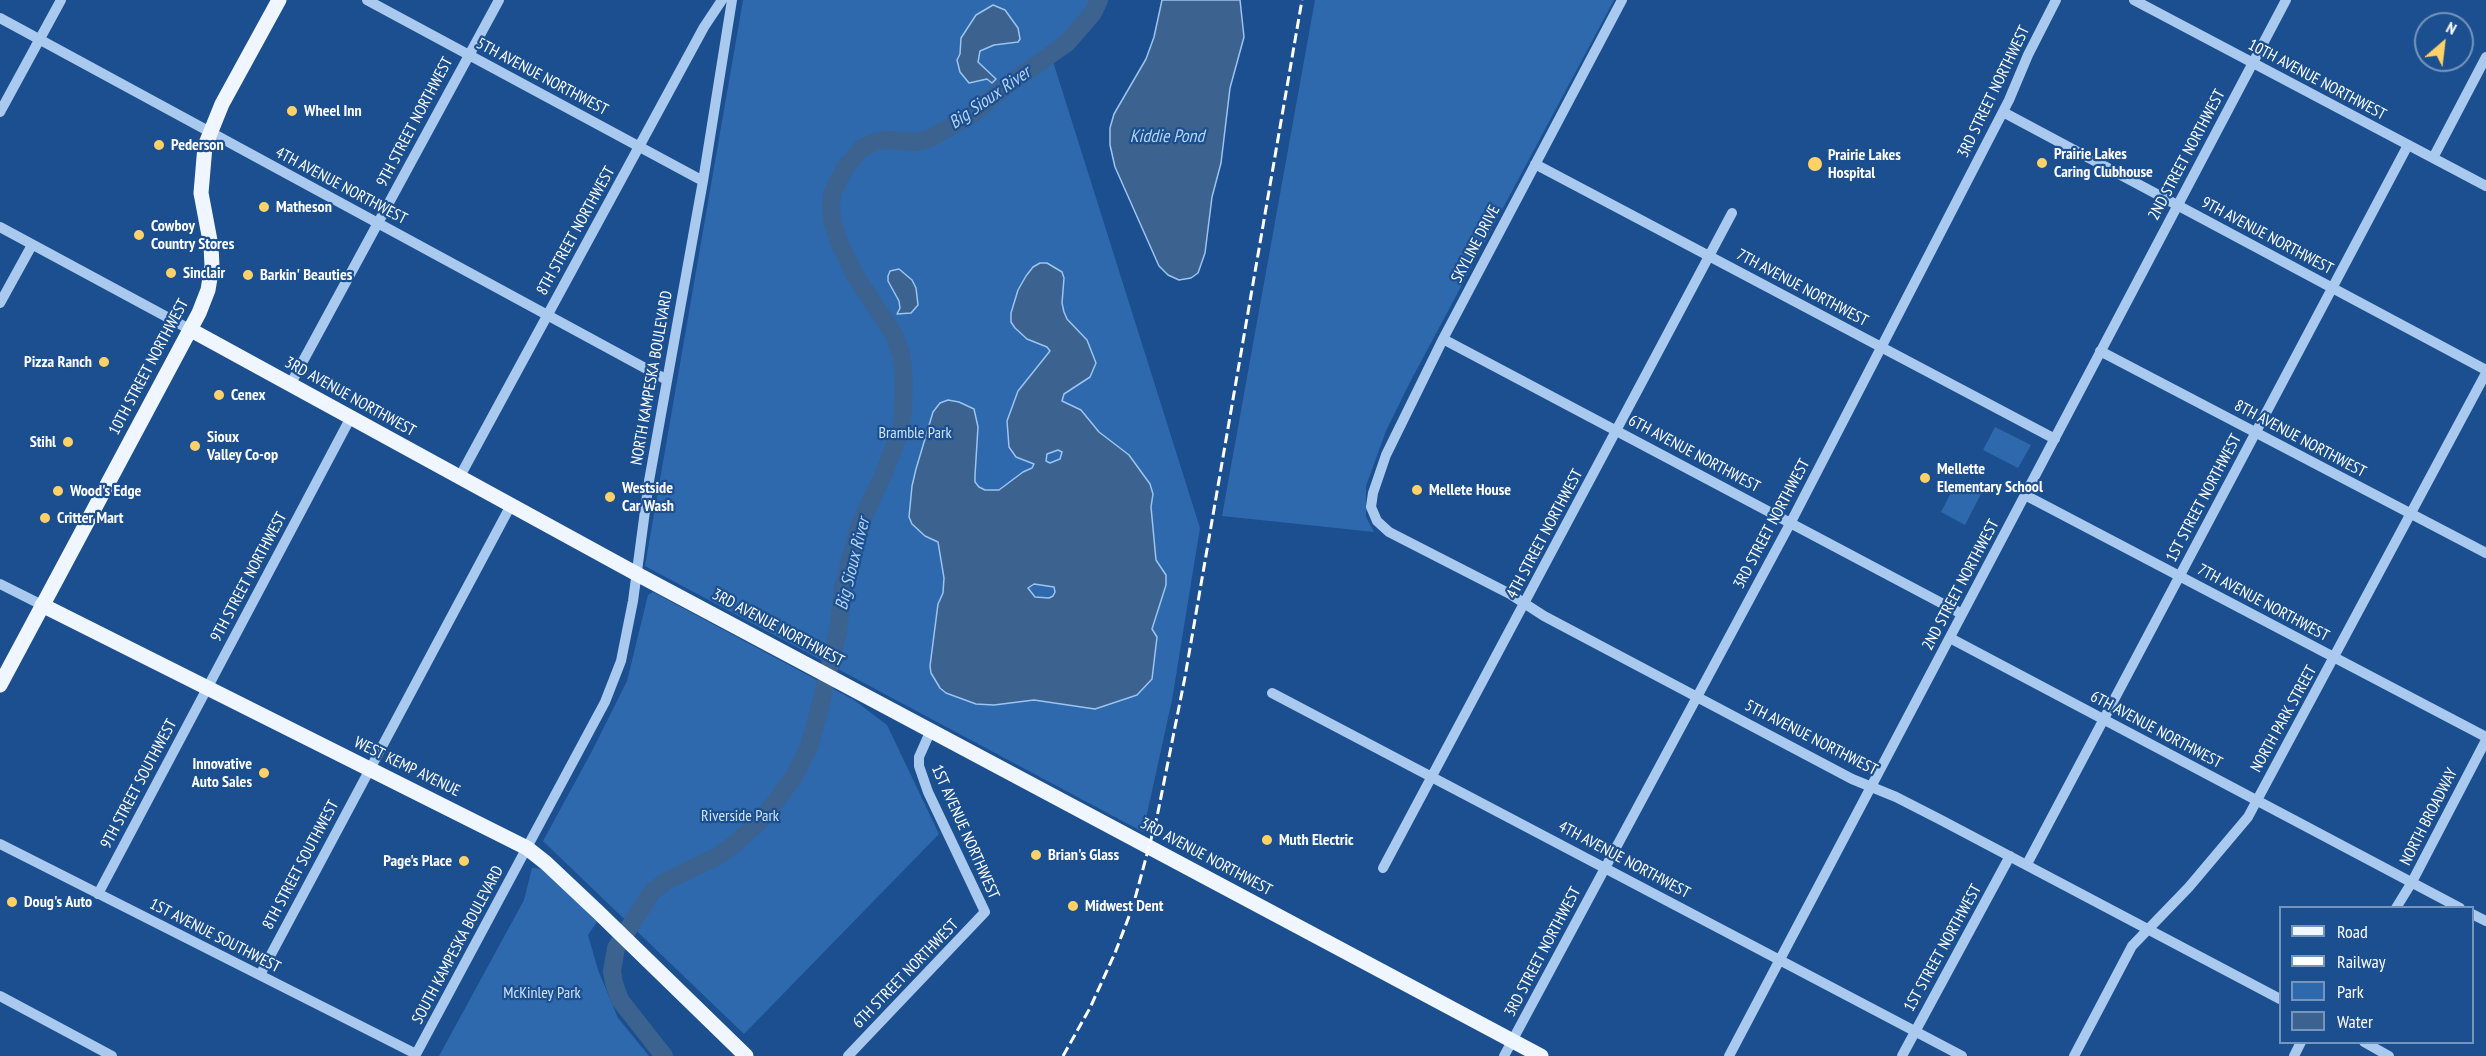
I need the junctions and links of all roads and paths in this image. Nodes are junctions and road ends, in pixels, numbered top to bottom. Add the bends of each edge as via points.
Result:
1 (61, 0) edge
2 (279, 0) edge
3 (367, 0) edge
4 (499, 0) edge
5 (722, 0) edge
6 (732, 0) edge
7 (1622, 0) edge
8 (2056, 0) edge
9 (2134, 0) edge
10 (2286, 0) edge
11 (0, 18) edge
12 (39, 40) junction
13 (469, 55) junction
14 (2486, 57) edge
15 (2253, 63) junction
16 (0, 112) edge
17 (2002, 112) junction
18 (209, 131) junction
19 (2408, 145) junction
20 (639, 147) junction
21 (2433, 158) junction
22 (1535, 164) junction
23 (703, 181) junction
24 (2486, 186) edge
25 (2177, 206) junction
26 (1732, 213) dead end
27 (378, 223) junction
28 (0, 227) edge
29 (32, 245) junction
30 (1709, 257) junction
31 (2332, 288) junction
32 (0, 303) edge
33 (547, 315) junction
34 (191, 330) junction
35 (1443, 339) junction
36 (1881, 347) junction
37 (2100, 351) junction
38 (2486, 371) edge
39 (667, 380) junction
40 (290, 385) junction
41 (351, 417) junction
42 (1616, 430) junction
43 (2255, 432) junction
44 (2055, 439) junction
45 (459, 478) junction
46 (2025, 495) junction
47 (511, 505) junction
48 (1371, 507) joint
49 (2410, 513) junction
50 (1791, 522) junction
51 (2486, 553) edge
52 (635, 573) junction
53 (2180, 576) junction
54 (0, 584) edge
55 (1525, 603) junction
56 (42, 605) junction
57 (1962, 614) junction
58 (1950, 638) junction
59 (2334, 658) junction
60 (0, 685) edge
61 (207, 688) junction
62 (1272, 693) dead end
63 (1697, 697) junction
64 (2103, 719) junction
65 (931, 730) junction
66 (2486, 738) edge
67 (370, 769) junction
68 (1433, 776) junction
69 (1871, 786) junction
70 (2257, 801) junction
71 (0, 844) edge
72 (527, 848) junction
73 (2010, 856) junction
74 (2027, 864) junction
75 (1606, 867) junction
76 (1383, 868) dead end
77 (2412, 882) junction
78 (98, 894) junction
79 (2397, 906) edge
80 (2456, 906) edge
81 (985, 912) joint
82 (2147, 929) junction
83 (1780, 960) junction
84 (260, 975) junction
85 (0, 996) edge
86 (2279, 998) edge
87 (1914, 1032) junction
88 (1513, 1041) junction
89 (2368, 1044) edge
90 (416, 1055) edge
91 (112, 1056) edge
92 (746, 1056) edge
93 (848, 1056) edge
94 (1504, 1056) edge
95 (1541, 1056) edge
96 (1728, 1056) edge
97 (1902, 1056) edge
98 (1962, 1056) edge
99 (2074, 1056) edge
100 (2389, 1056) edge

1 - 12 street
2 - 18 main road, 10TH STREET NORTHWEST
3 - 13 street, 5TH AVENUE NORTHWEST
4 - 13 street, 9TH STREET NORTHWEST
5 - 20 street, 8TH STREET NORTHWEST
6 - 23 street, NORTH KAMPESKA BOULEVARD
7 - 22 street, SKYLINE DRIVE
8 - 17 street, 3RD STREET NORTHWEST
9 - 15 street, 10TH AVENUE NORTHWEST
10 - 15 street, 2ND STREET NORTHWEST
11 - 12 street, 4TH AVENUE NORTHWEST
12 - 16 street
12 - 18 street, 4TH AVENUE NORTHWEST
13 - 20 street, 5TH AVENUE NORTHWEST
13 - 27 street, 9TH STREET NORTHWEST
14 - 21 street
15 - 19 street, 10TH AVENUE NORTHWEST
15 - 25 street, 2ND STREET NORTHWEST
17 - 25 street, 9TH AVENUE NORTHWEST
17 - 36 street, 3RD STREET NORTHWEST
18 - 27 street, 4TH AVENUE NORTHWEST
18 - 34 main road, 10TH STREET NORTHWEST via 201,193 212,266 204,302
19 - 21 street, 10TH AVENUE NORTHWEST
19 - 31 street, 1ST STREET NORTHWEST
20 - 23 street, 5TH AVENUE NORTHWEST
20 - 33 street, 8TH STREET NORTHWEST
21 - 24 street, 10TH AVENUE NORTHWEST
22 - 30 street, 7TH AVENUE NORTHWEST
22 - 35 street, SKYLINE DRIVE
23 - 39 street, NORTH KAMPESKA BOULEVARD
25 - 31 street, 9TH AVENUE NORTHWEST
25 - 37 street, 2ND STREET NORTHWEST
26 - 30 street, 4TH STREET NORTHWEST
27 - 33 street, 4TH AVENUE NORTHWEST
27 - 40 street, 9TH STREET NORTHWEST
28 - 29 street, 3RD AVENUE NORTHWEST
29 - 32 street
29 - 34 street, 3RD AVENUE NORTHWEST
30 - 36 street, 7TH AVENUE NORTHWEST
30 - 42 street, 4TH STREET NORTHWEST
31 - 38 street, 9TH AVENUE NORTHWEST
31 - 43 street, 1ST STREET NORTHWEST
33 - 39 street, 4TH AVENUE NORTHWEST
33 - 45 street, 8TH STREET NORTHWEST
34 - 40 main road, 3RD AVENUE NORTHWEST
34 - 56 main road, 10TH STREET NORTHWEST
35 - 42 street, 6TH AVENUE NORTHWEST
35 - 48 street, SKYLINE DRIVE via 1382,464
36 - 44 street, 7TH AVENUE NORTHWEST
36 - 50 street, 3RD STREET NORTHWEST
37 - 43 street, 8TH AVENUE NORTHWEST
37 - 44 street, 2ND STREET NORTHWEST
38 - 49 street, NORTH PARK STREET
39 - 52 street, NORTH KAMPESKA BOULEVARD
40 - 41 main road, 3RD AVENUE NORTHWEST
41 - 45 main road, 3RD AVENUE NORTHWEST
41 - 61 street, 9TH STREET NORTHWEST
42 - 50 street, 6TH AVENUE NORTHWEST
42 - 55 street, 4TH STREET NORTHWEST
43 - 49 street, 8TH AVENUE NORTHWEST
43 - 53 street, 1ST STREET NORTHWEST
44 - 46 street, 2ND STREET NORTHWEST
45 - 47 main road, 3RD AVENUE NORTHWEST
46 - 53 street, 7TH AVENUE NORTHWEST
46 - 57 street, 2ND STREET NORTHWEST
47 - 52 main road, 3RD AVENUE NORTHWEST
47 - 67 street
48 - 55 street, 5TH AVENUE NORTHWEST via 1377,521 1389,532
49 - 51 street, 8TH AVENUE NORTHWEST
49 - 59 street, NORTH PARK STREET
50 - 57 street, 6TH AVENUE NORTHWEST
50 - 63 street, 3RD STREET NORTHWEST
52 - 65 main road, 3RD AVENUE NORTHWEST
52 - 72 street, NORTH KAMPESKA BOULEVARD via 624,648 613,682
53 - 59 street, 7TH AVENUE NORTHWEST
53 - 64 street, 1ST STREET NORTHWEST
54 - 56 street, WEST KEMP AVENUE
55 - 63 street, 5TH AVENUE NORTHWEST
55 - 68 street, 4TH STREET NORTHWEST
56 - 60 main road, 10TH STREET NORTHWEST
56 - 61 main road, WEST KEMP AVENUE
57 - 58 street, 2ND STREET NORTHWEST
58 - 64 street, 6TH AVENUE NORTHWEST
58 - 69 street, 2ND STREET NORTHWEST
59 - 66 street, 7TH AVENUE NORTHWEST
59 - 70 street, NORTH PARK STREET
61 - 67 main road, WEST KEMP AVENUE
61 - 78 street, 9TH STREET SOUTHWEST
62 - 68 street, 4TH AVENUE NORTHWEST
63 - 69 street, 5TH AVENUE NORTHWEST
63 - 75 street, 3RD STREET NORTHWEST
64 - 70 street, 6TH AVENUE NORTHWEST
64 - 74 street, 1ST STREET NORTHWEST
65 - 81 street, 1ST AVENUE NORTHWEST via 919,766
65 - 88 main road, 3RD AVENUE NORTHWEST
66 - 77 street, NORTH BROADWAY
67 - 72 main road, WEST KEMP AVENUE
67 - 84 street, 8TH STREET SOUTHWEST
68 - 75 street, 4TH AVENUE NORTHWEST
68 - 76 street, 4TH STREET NORTHWEST
69 - 73 street, 5TH AVENUE NORTHWEST
69 - 83 street, 2ND STREET NORTHWEST
70 - 77 street, 6TH AVENUE NORTHWEST
70 - 82 street, NORTH PARK STREET via 2189,887
71 - 78 street, 1ST AVENUE SOUTHWEST
72 - 90 street, SOUTH KAMPESKA BOULEVARD
72 - 92 main road, WEST KEMP AVENUE
73 - 74 street, 5TH AVENUE NORTHWEST
73 - 87 street, 1ST STREET NORTHWEST
74 - 82 street, 5TH AVENUE NORTHWEST
75 - 83 street, 4TH AVENUE NORTHWEST
75 - 88 street, 3RD STREET NORTHWEST
77 - 79 street, NORTH BROADWAY
77 - 80 street, 6TH AVENUE NORTHWEST
78 - 84 street, 1ST AVENUE SOUTHWEST
81 - 93 street, 6TH STREET NORTHWEST
82 - 86 street, 5TH AVENUE NORTHWEST
82 - 99 street, NORTH PARK STREET via 2132,946
83 - 87 street, 4TH AVENUE NORTHWEST
83 - 96 street, 2ND STREET NORTHWEST
84 - 90 street, 1ST AVENUE SOUTHWEST
85 - 91 street
87 - 97 street, 1ST STREET NORTHWEST
87 - 98 street, 4TH AVENUE NORTHWEST
88 - 94 street, 3RD STREET NORTHWEST
88 - 95 main road, 3RD AVENUE NORTHWEST
89 - 100 street

